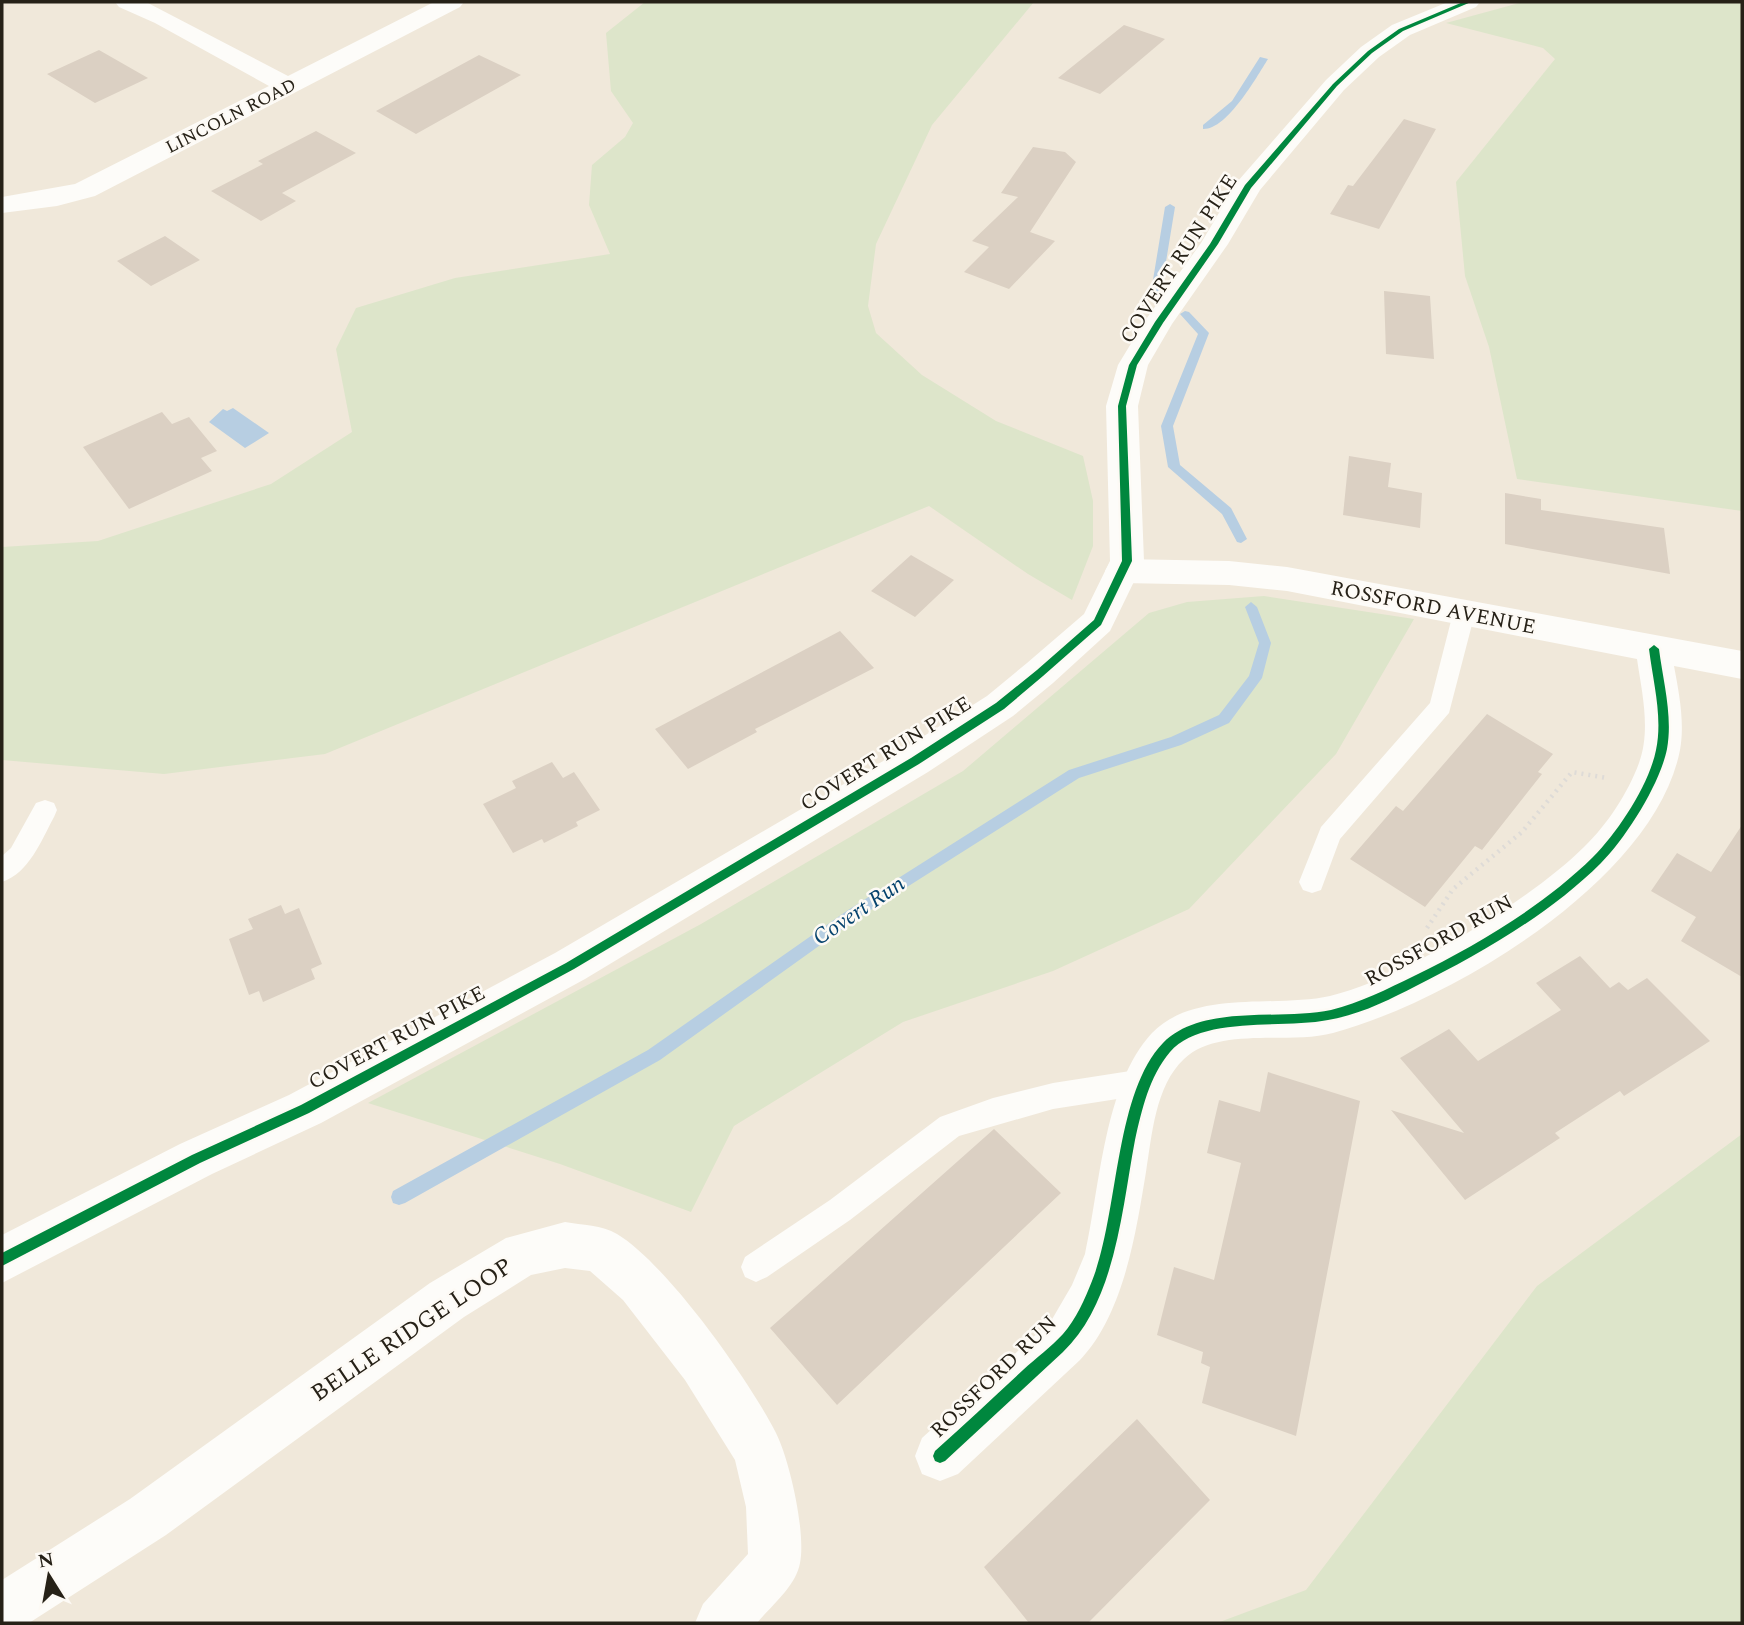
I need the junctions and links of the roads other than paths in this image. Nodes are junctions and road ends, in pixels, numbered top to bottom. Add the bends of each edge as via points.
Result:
1 (127, 2) edge
2 (452, 2) edge
3 (1468, 2) edge
4 (289, 87) junction
5 (2, 205) edge
6 (1122, 571) junction
7 (1464, 612) junction
8 (1654, 649) junction
9 (1742, 666) edge
10 (45, 810) dead end
11 (2, 871) edge
12 (1312, 882) dead end
13 (1143, 1082) junction
14 (2, 1260) edge
15 (755, 1267) dead end
16 (940, 1456) dead end
17 (2, 1609) edge
18 (722, 1623) edge

1 - 4 street
2 - 4 street, LINCOLN ROAD
3 - 6 street, COVERT RUN PIKE via 1401,30 1335,85 1248,187 1159,322 1133,365 1122,406 1127,533 1127,561
4 - 5 street, LINCOLN ROAD via 85,190
6 - 7 street, ROSSFORD AVENUE via 1287,579
6 - 14 street, COVERT RUN PIKE via 1098,622 1000,706 915,761 730,873 421,1048
7 - 8 street, ROSSFORD AVENUE
7 - 12 lane via 1441,707 1330,834
8 - 9 street, ROSSFORD AVENUE
8 - 13 street, ROSSFORD RUN via 1663,732 1659,760 1601,857 1573,883 1379,1000 1329,1015 1252,1020 1198,1030 1168,1045
10 - 11 lane via 20,855
13 - 15 lane via 1054,1096 950,1126 840,1210
13 - 16 street, ROSSFORD RUN via 1101,1276 1083,1313 1068,1337
17 - 18 street, BELLE RIDGE LOOP via 148,1517 447,1300 522,1254 565,1245 600,1250 640,1283 702,1363 758,1450 772,1507 774,1563

